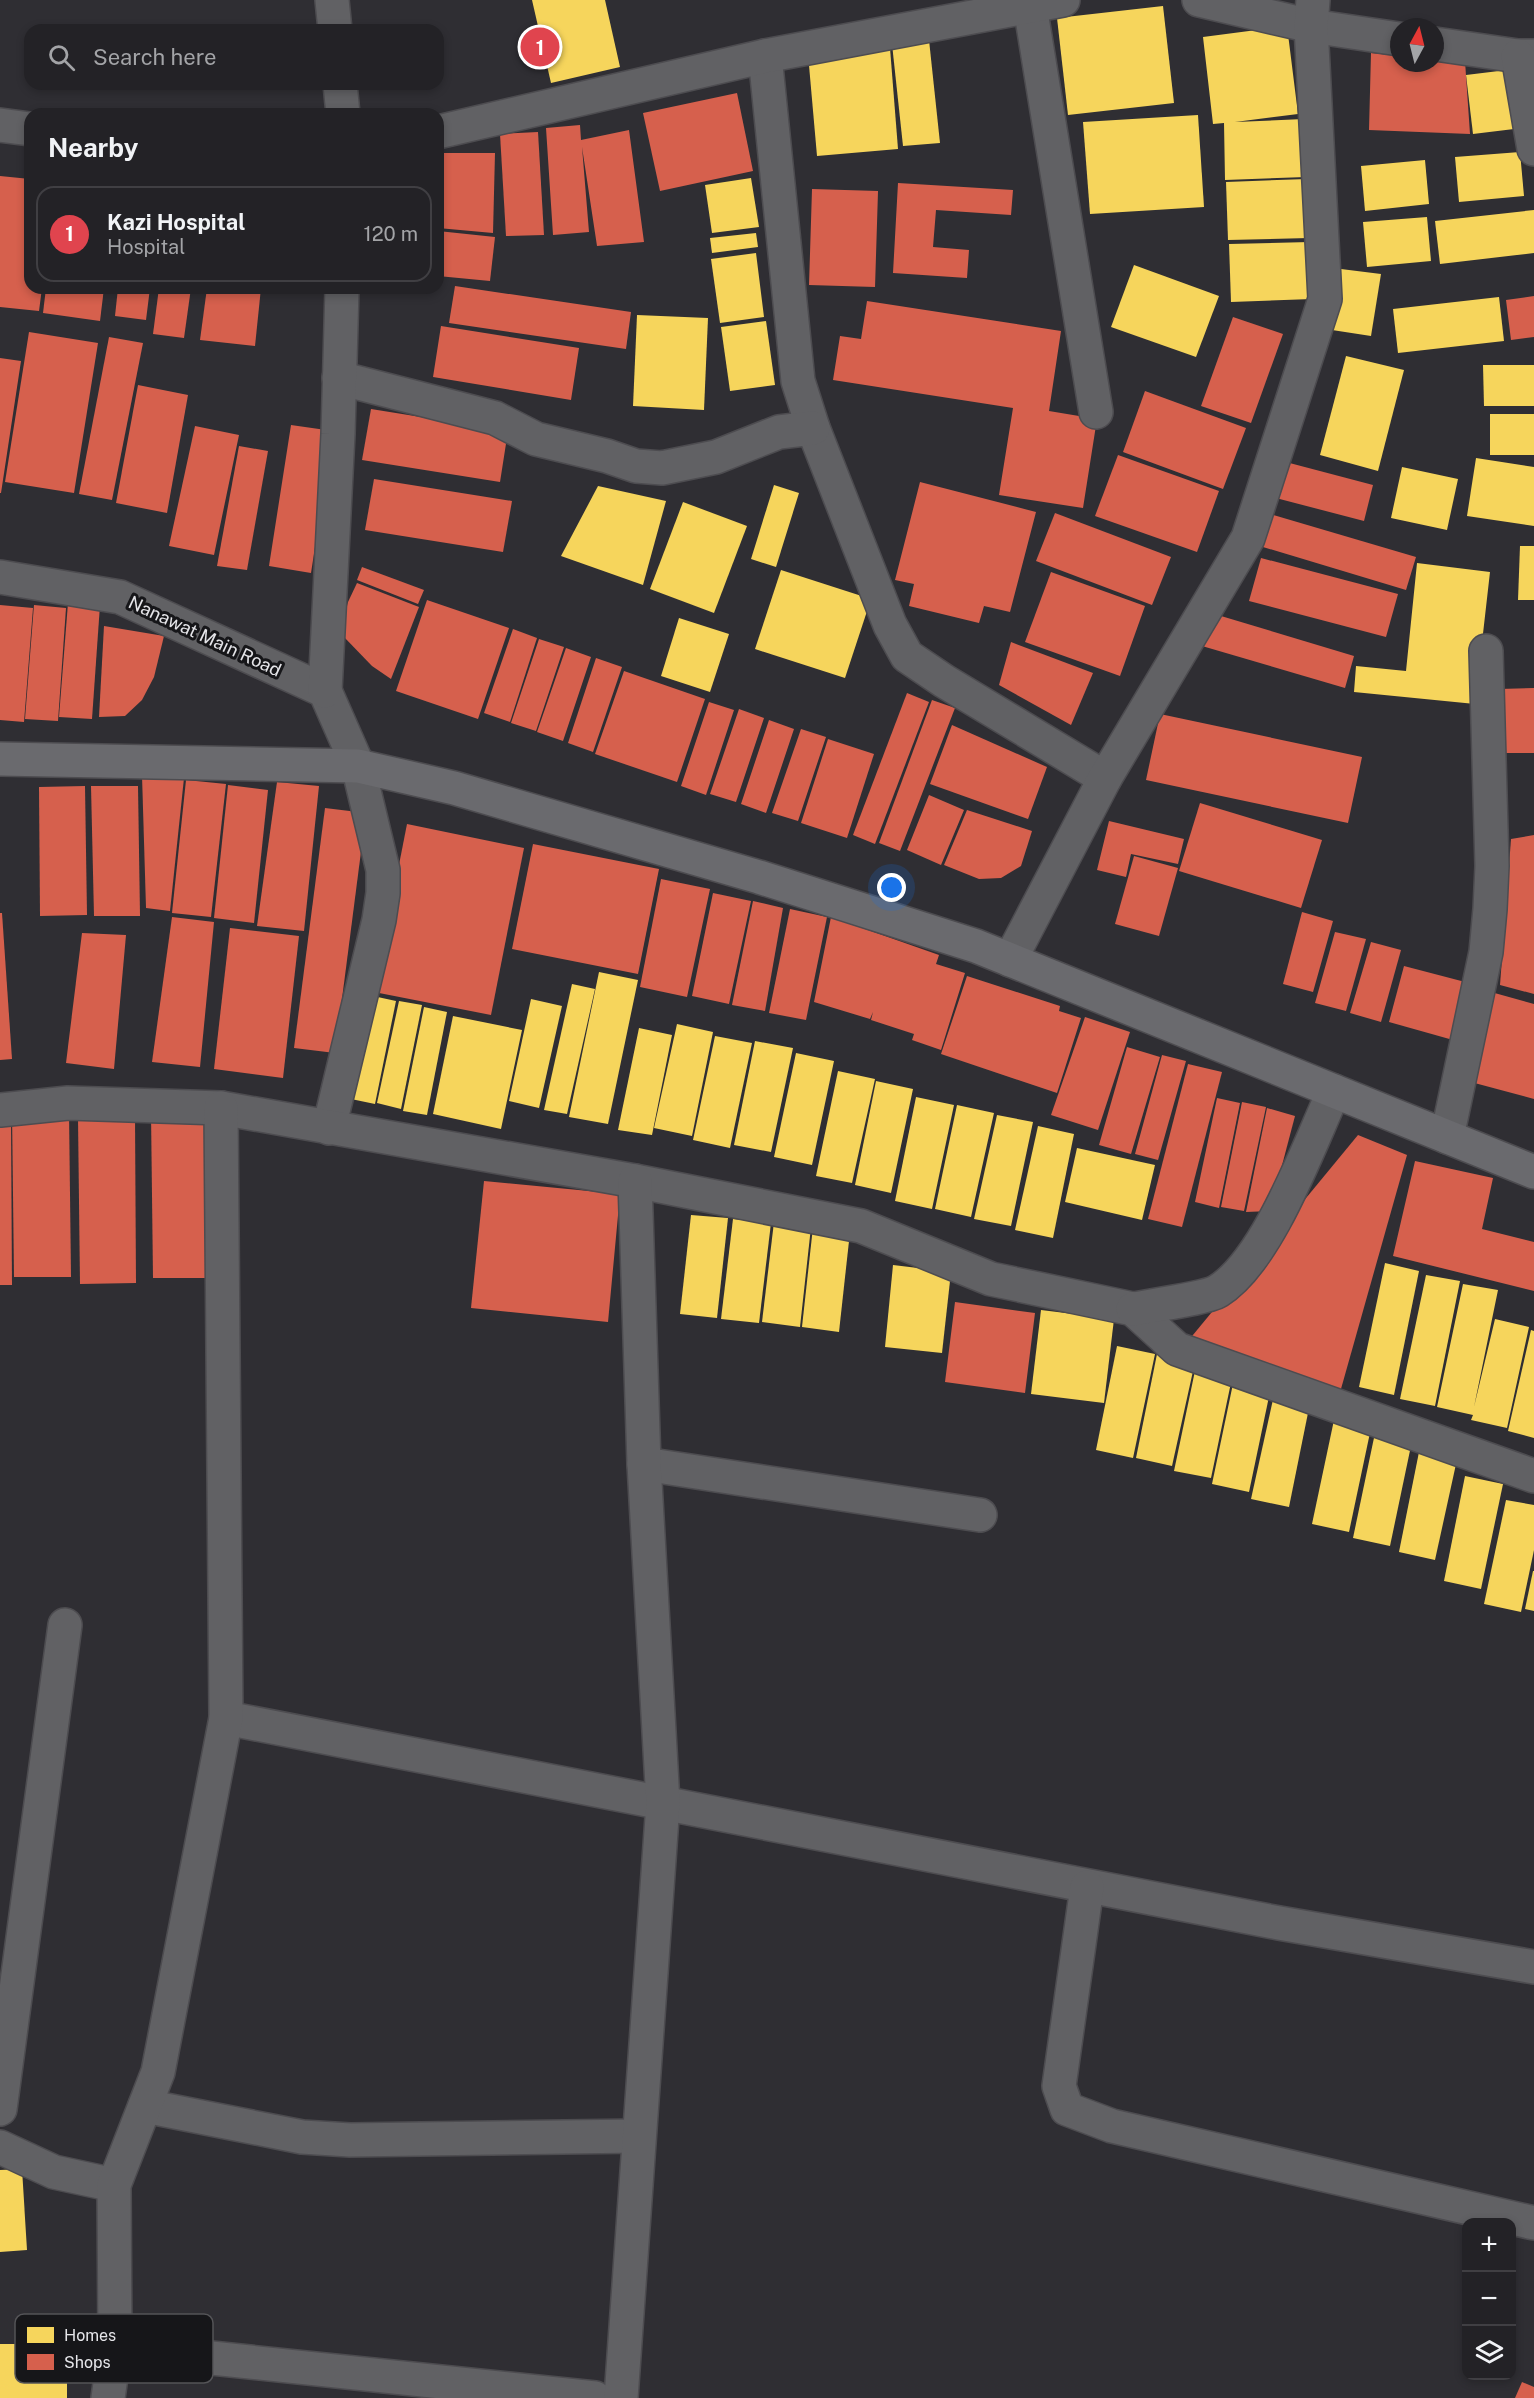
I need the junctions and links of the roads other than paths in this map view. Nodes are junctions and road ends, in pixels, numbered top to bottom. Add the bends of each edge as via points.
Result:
1 (332, 0) edge
2 (1063, 0) edge
3 (1198, 0) edge
4 (1030, 6) junction
5 (1312, 13) edge
6 (334, 24) edge
7 (1390, 36) edge
8 (1444, 45) edge
9 (765, 56) junction
10 (1526, 56) edge
11 (341, 90) edge
12 (342, 108) edge
13 (0, 124) edge
14 (24, 128) edge
15 (444, 131) edge
16 (1534, 148) edge
17 (342, 294) edge
18 (339, 378) junction
19 (1096, 412) dead end
20 (813, 428) junction
21 (0, 578) edge
22 (1486, 651) dead end
23 (325, 691) junction
24 (0, 759) edge
25 (358, 766) junction
26 (1106, 778) junction
27 (1010, 960) junction
28 (1334, 1091) junction
29 (221, 1108) junction
30 (0, 1110) edge
31 (329, 1128) junction
32 (1447, 1137) junction
33 (1534, 1172) edge
34 (635, 1181) junction
35 (1133, 1309) junction
36 (644, 1464) junction
37 (1534, 1476) edge
38 (980, 1515) dead end
39 (65, 1625) dead end
40 (226, 1718) junction
41 (663, 1803) junction
42 (1087, 1887) junction
43 (1534, 1967) edge
44 (145, 2106) junction
45 (0, 2109) edge
46 (639, 2136) junction
47 (0, 2147) edge
48 (114, 2185) junction
49 (1534, 2223) edge
50 (115, 2314) edge
51 (213, 2358) edge
52 (110, 2383) edge
53 (108, 2398) edge
54 (595, 2398) edge
55 (621, 2398) edge

1 - 6 street
2 - 4 street
3 - 5 street
4 - 9 street
4 - 19 street
5 - 7 street
5 - 26 street via 1325,299 1248,538
8 - 10 street
9 - 15 street
9 - 20 street via 798,381
10 - 16 street
11 - 12 street
13 - 14 street
17 - 18 street
18 - 20 street via 495,418 536,439 636,466 662,468 716,457 779,432
18 - 23 street
20 - 26 street via 890,625 907,656
21 - 23 street, Nanawat Main Road via 120,597
22 - 32 street via 1490,909 1486,952
23 - 25 street
24 - 25 main road
25 - 27 main road via 454,788 759,878
25 - 31 street via 382,870 383,893
26 - 27 street
27 - 28 main road
28 - 32 main road
28 - 35 street via 1275,1222 1235,1276 1216,1293
29 - 30 street via 68,1103
29 - 31 street
29 - 40 street
31 - 34 street
32 - 33 main road
34 - 35 street via 861,1226 991,1279
34 - 36 street
35 - 37 street via 1177,1349
36 - 38 street
36 - 41 street
39 - 45 street
40 - 41 street
40 - 44 street via 158,2072
41 - 42 street
41 - 46 street
42 - 43 street
42 - 49 street via 1059,2086 1068,2109 1112,2126
44 - 46 street via 302,2137 350,2140
44 - 48 street
46 - 55 street
47 - 48 street via 54,2172
48 - 50 street
51 - 54 street
52 - 53 street

